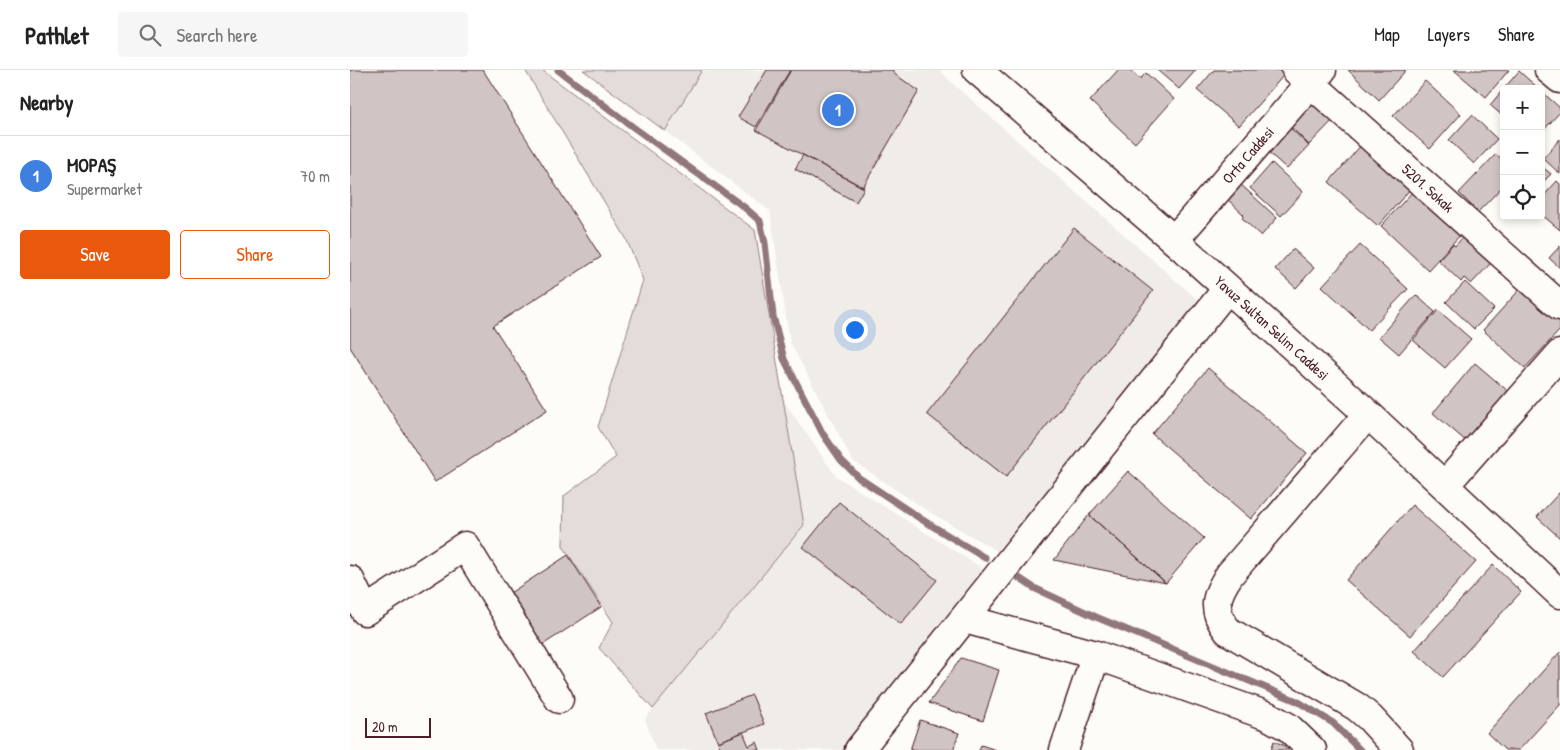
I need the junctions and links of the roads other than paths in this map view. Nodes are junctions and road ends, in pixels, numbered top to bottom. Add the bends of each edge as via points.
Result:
1 (977, 70) edge
2 (1549, 70) edge
3 (1310, 74) edge
4 (1560, 79) edge
5 (1174, 240) junction
6 (1227, 289) junction
7 (1560, 306) edge
8 (1560, 354) edge
9 (1368, 414) junction
10 (1445, 485) junction
11 (350, 580) edge
12 (1560, 594) edge
13 (964, 619) junction
14 (1096, 655) junction
15 (559, 699) dead end
16 (859, 750) edge
17 (1064, 750) edge
18 (1312, 750) edge
19 (1399, 750) edge

1 - 5 street, Yavuz Sultan Selim Caddesi
2 - 4 street
3 - 5 street, Orta Caddesi
3 - 7 street, 5201. Sokak
5 - 6 street, Yavuz Sultan Selim Caddesi
6 - 9 street, Yavuz Sultan Selim Caddesi
6 - 13 street
8 - 10 street
9 - 10 street, Yavuz Sultan Selim Caddesi
9 - 19 street via 1230,574 1223,584 1217,608 1219,620 1228,631 1357,707
10 - 12 street, Yavuz Sultan Selim Caddesi
11 - 15 street via 365,611 464,546
13 - 14 street
13 - 16 street
14 - 17 street
14 - 18 street via 1268,716 1288,727

